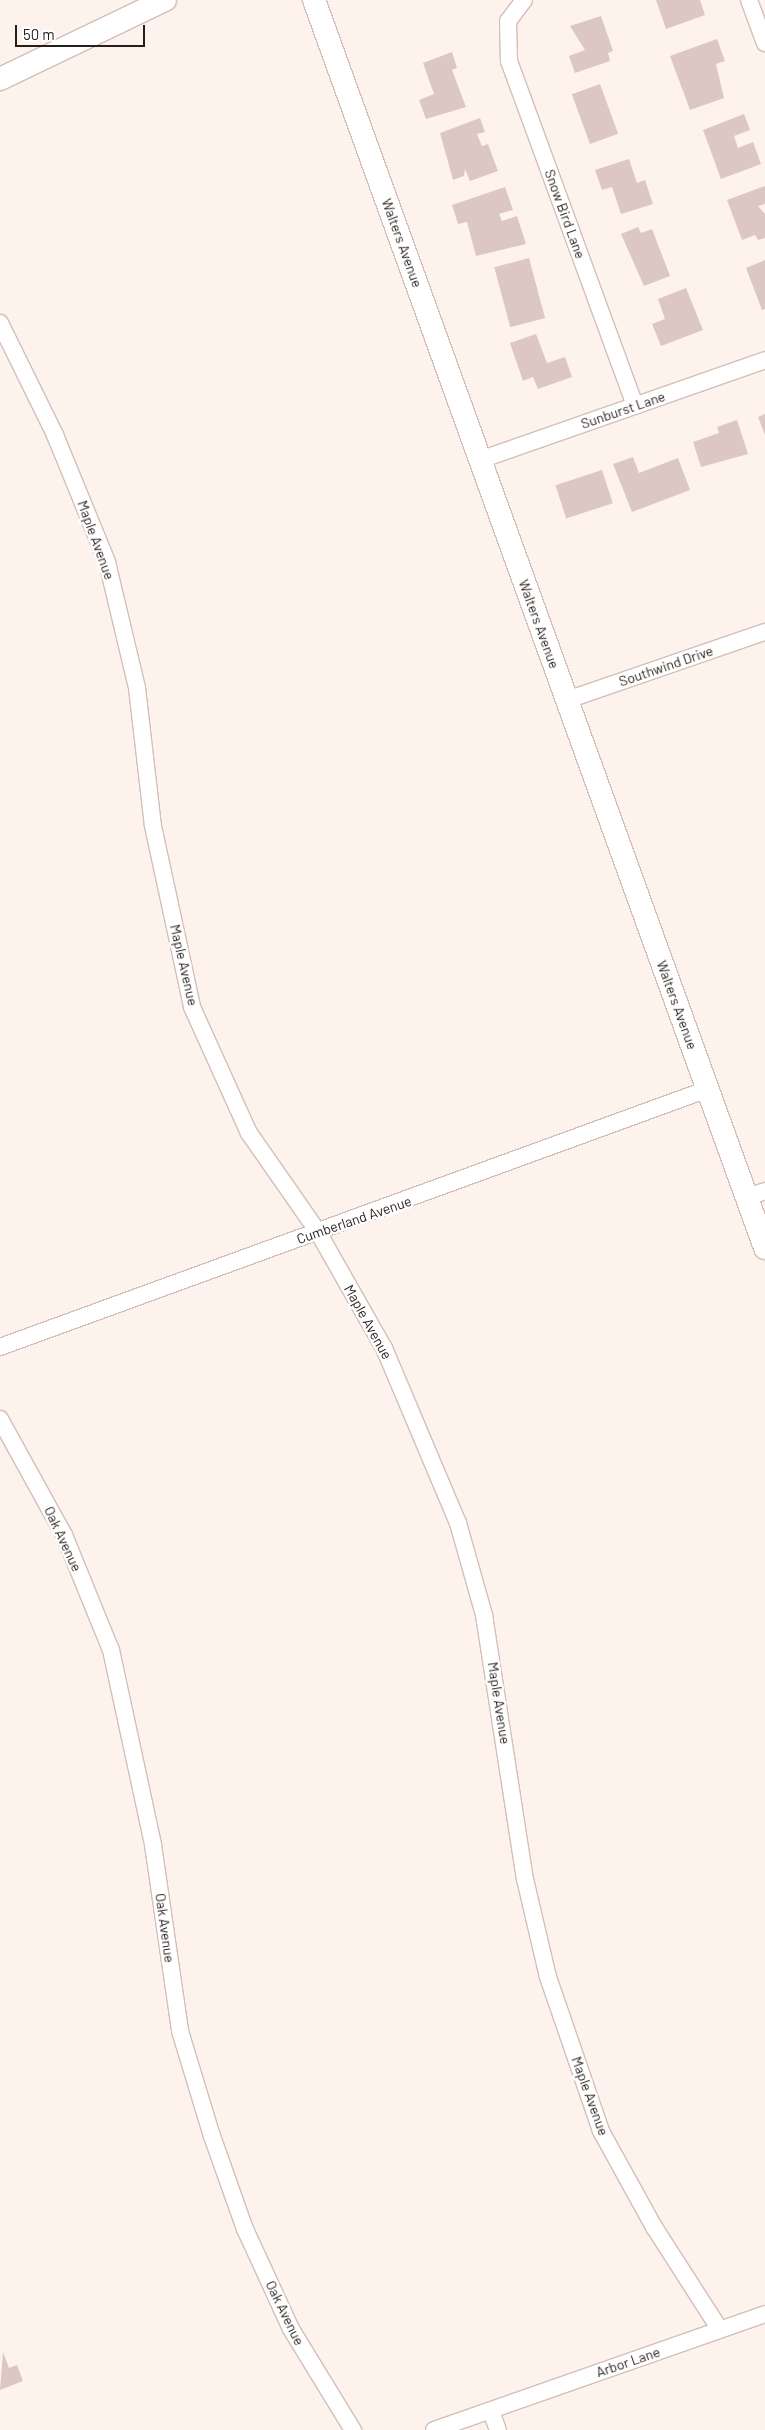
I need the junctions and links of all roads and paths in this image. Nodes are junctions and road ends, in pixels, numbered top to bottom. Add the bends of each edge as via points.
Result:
1 (165, 0) edge
2 (314, 0) edge
3 (524, 0) edge
4 (749, 0) edge
5 (765, 43) edge
6 (0, 80) edge
7 (0, 323) edge
8 (765, 360) edge
9 (635, 406) junction
10 (480, 460) junction
11 (765, 632) edge
12 (567, 700) junction
13 (708, 1089) junction
14 (756, 1194) edge
15 (318, 1232) junction
16 (765, 1248) edge
17 (0, 1347) edge
18 (0, 1419) edge
19 (765, 2314) edge
20 (720, 2330) junction
21 (491, 2411) junction
22 (352, 2430) edge
23 (434, 2430) edge
24 (498, 2430) edge

1 - 6 main road
2 - 10 main road, Walters Avenue
3 - 9 street, Snow Bird Lane via 508,21 509,61
4 - 5 street
7 - 15 street, Maple Avenue via 55,435 107,562 137,688 153,826 192,1007 249,1133
8 - 9 street, Sunburst Lane
9 - 10 street, Sunburst Lane
10 - 12 main road, Walters Avenue
11 - 12 street, Southwind Drive
12 - 13 main road, Walters Avenue
13 - 14 main road, Walters Avenue
13 - 15 street, Cumberland Avenue
14 - 16 main road, Walters Avenue
15 - 17 street, Cumberland Avenue
15 - 20 street, Maple Avenue via 384,1348 458,1523 484,1615 525,1879 546,1968 601,2131 654,2226
18 - 22 street, Oak Avenue via 64,1535 111,1650 153,1845 180,2031 212,2136 246,2229 291,2329
19 - 20 street, Arbor Lane
20 - 21 street, Arbor Lane
21 - 23 street, Arbor Lane
21 - 24 street

